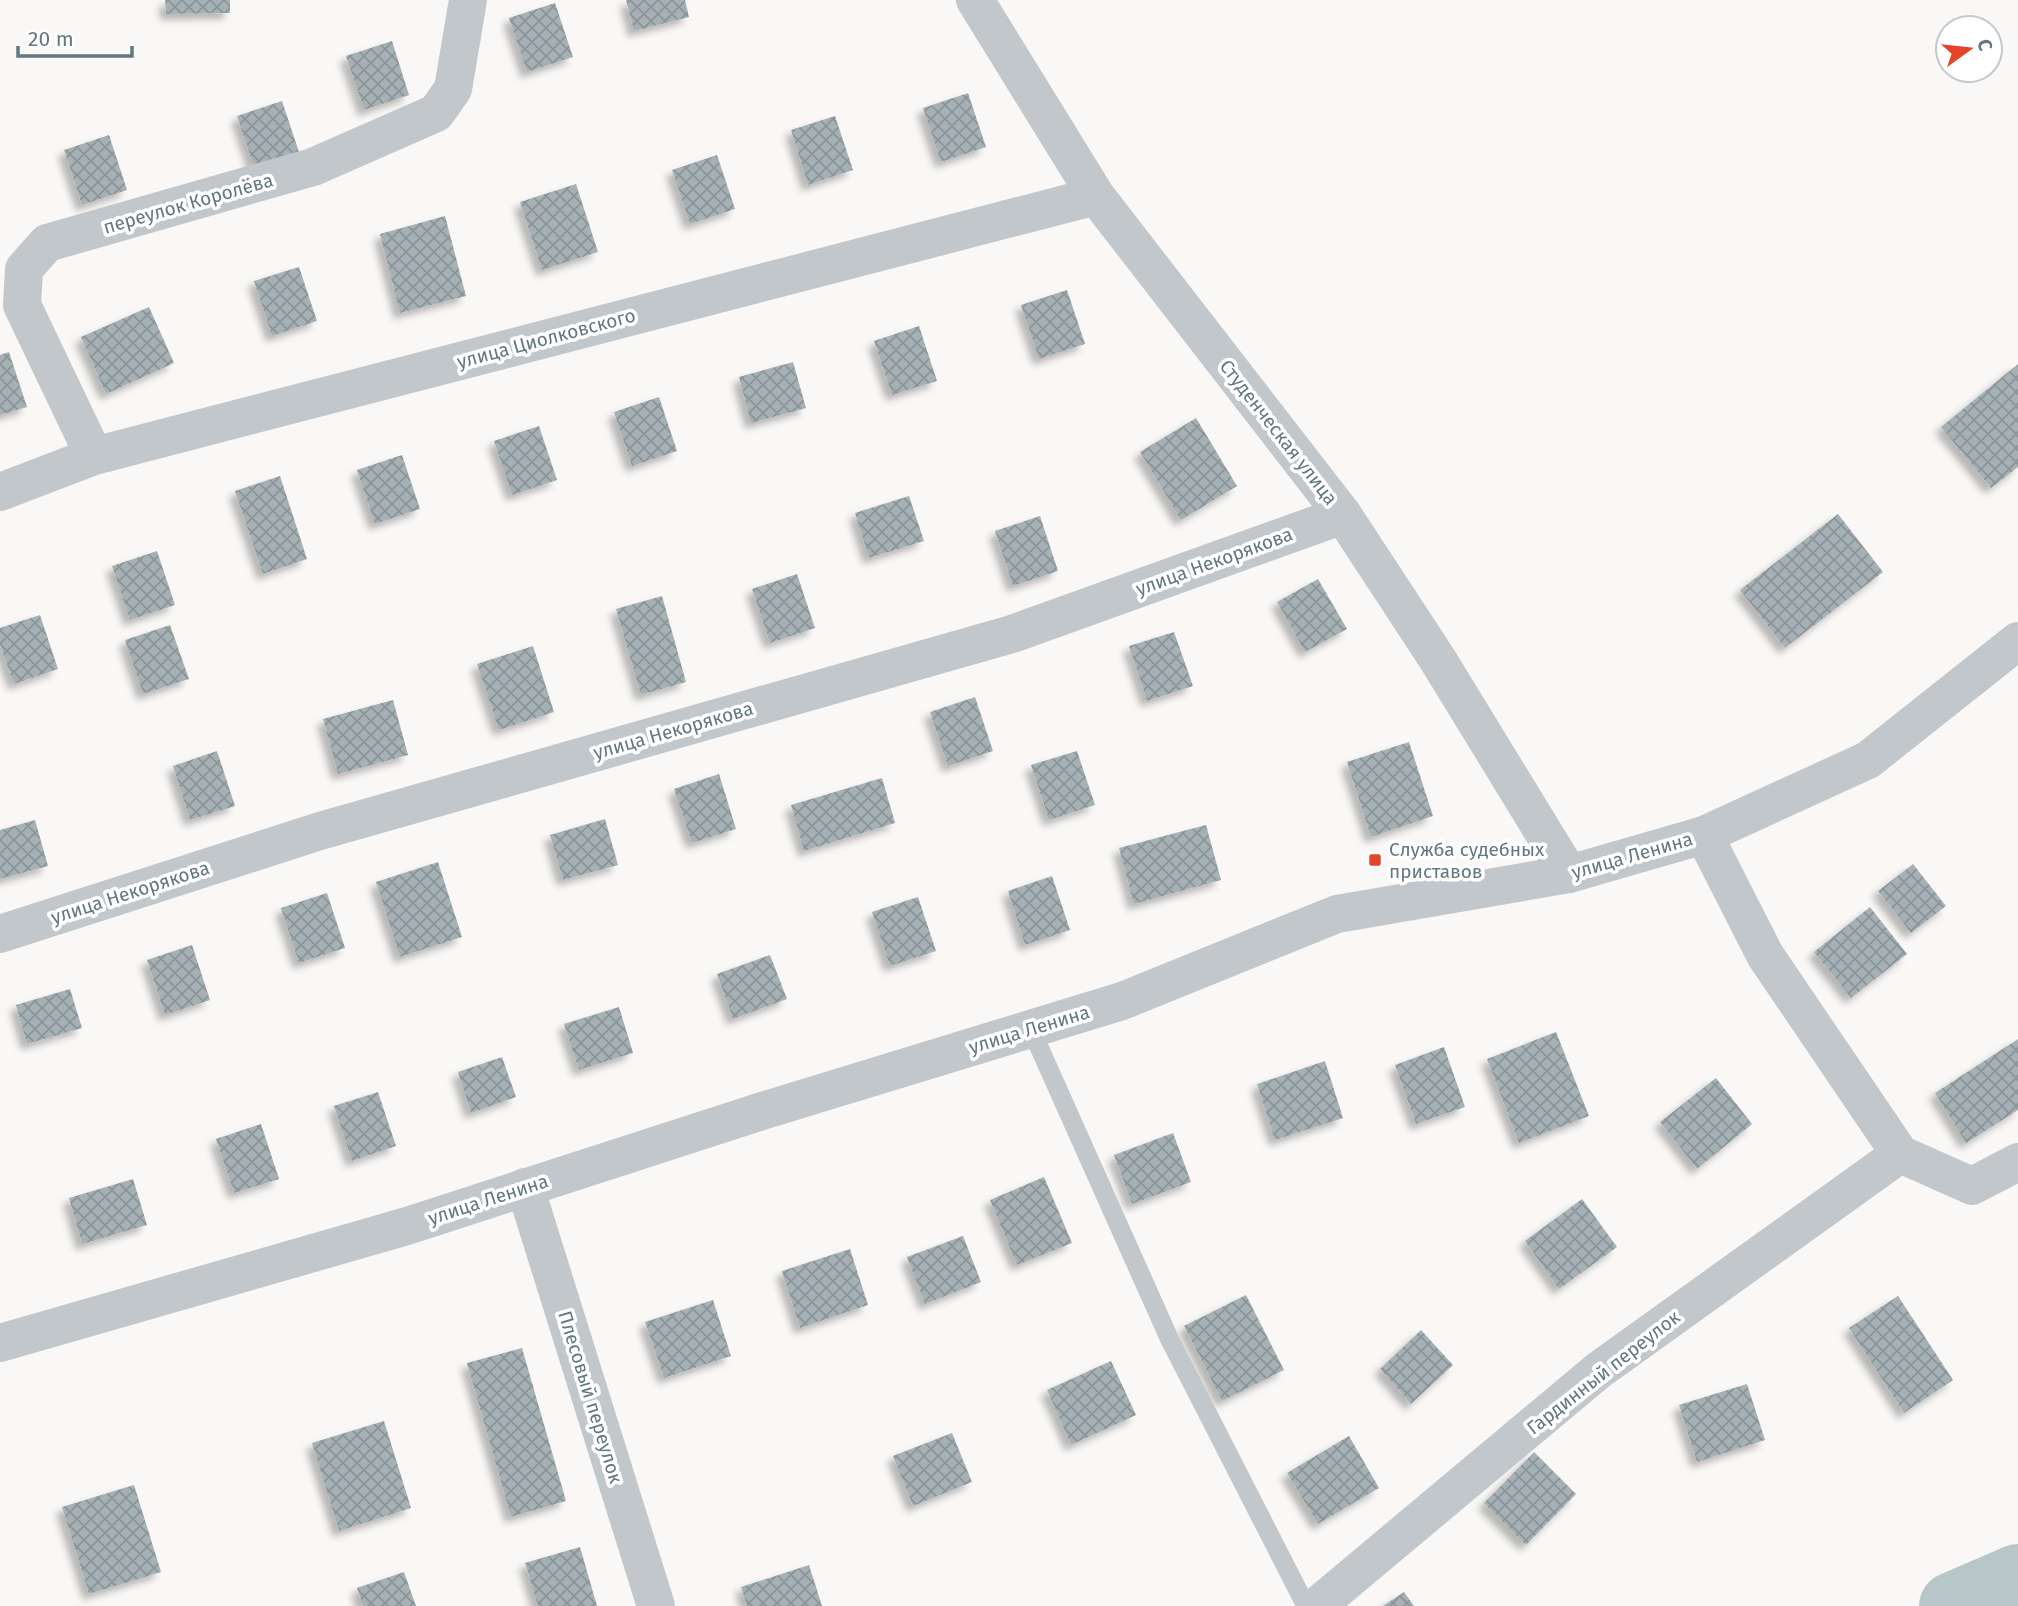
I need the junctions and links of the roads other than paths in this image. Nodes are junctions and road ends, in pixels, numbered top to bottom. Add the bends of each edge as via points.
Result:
1 (468, 0) edge
2 (975, 0) edge
3 (1096, 196) junction
4 (94, 456) junction
5 (0, 492) edge
6 (1343, 515) junction
7 (2018, 641) edge
8 (1704, 835) junction
9 (1569, 874) junction
10 (0, 934) edge
11 (1031, 1029) junction
12 (1900, 1154) junction
13 (2018, 1162) edge
14 (525, 1187) junction
15 (0, 1343) edge
16 (656, 1606) edge
17 (1307, 1606) edge
18 (1317, 1606) edge

1 - 4 street, переулок Королёва via 453,89 436,113 313,167 47,243 24,269 22,305
2 - 3 street, Студенческая улица
3 - 4 street, улица Циолковского
3 - 6 street, Студенческая улица
4 - 5 street, улица Циолковского
6 - 9 street, Студенческая улица
6 - 10 street, улица Некорякова via 1012,634 320,831
7 - 8 street, улица Ленина via 1868,760
8 - 9 street, улица Ленина
8 - 12 street via 1765,955
9 - 11 street, улица Ленина via 1337,914 1122,1002
11 - 14 street, улица Ленина
11 - 17 lane via 1169,1338
12 - 13 street via 1972,1186
12 - 18 street, Гардинный переулок via 1600,1370
14 - 15 street, улица Ленина via 407,1226
14 - 16 street, Плесовый переулок

